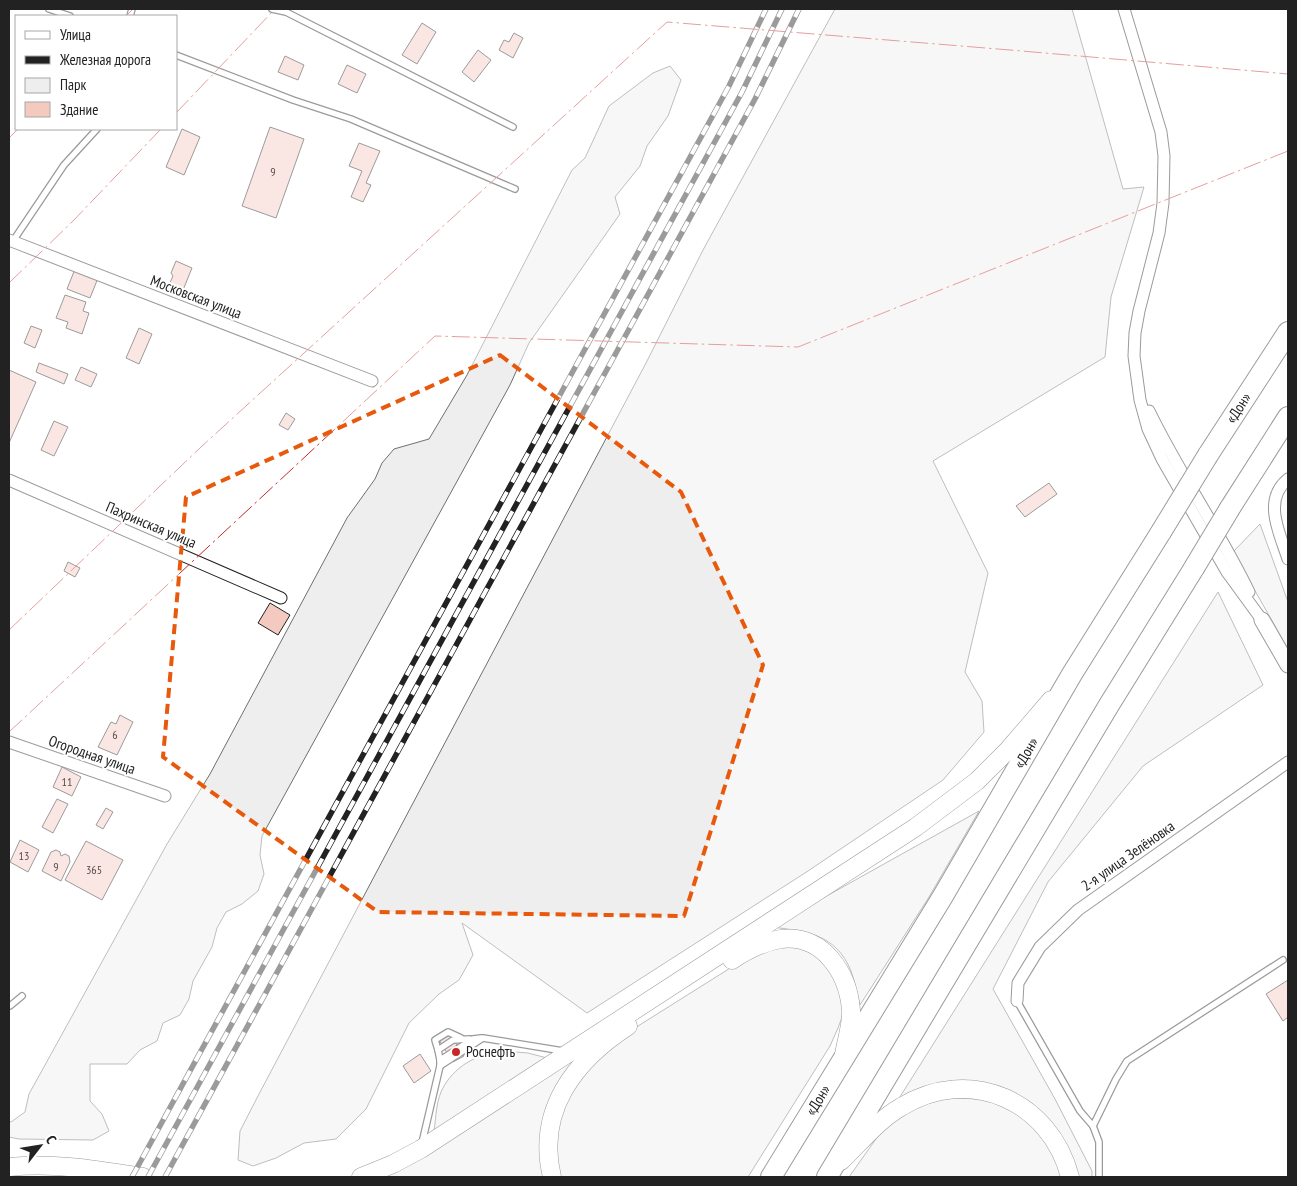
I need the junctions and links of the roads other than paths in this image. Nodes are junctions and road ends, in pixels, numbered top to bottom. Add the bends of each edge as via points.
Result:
1 (49, 9) edge
2 (272, 9) edge
3 (1124, 9) edge
4 (67, 15) edge
5 (178, 57) edge
6 (513, 127) dead end
7 (97, 130) edge
8 (515, 190) dead end
9 (11, 241) edge
10 (1288, 332) edge
11 (372, 381) dead end
12 (1288, 417) edge
13 (1288, 479) edge
14 (9, 480) edge
15 (1288, 559) edge
16 (281, 598) dead end
17 (1262, 620) joint
18 (1288, 665) edge
19 (1072, 674) junction
20 (9, 742) edge
21 (1288, 762) edge
22 (165, 796) dead end
23 (1282, 960) dead end
24 (22, 996) dead end
25 (1017, 1001) joint
26 (9, 1006) edge
27 (483, 1038) junction
28 (462, 1039) junction
29 (473, 1039) junction
30 (438, 1050) junction
31 (568, 1052) junction
32 (843, 1060) junction
33 (440, 1063) junction
34 (1093, 1126) junction
35 (421, 1149) junction
36 (9, 1161) edge
37 (28, 1165) junction
38 (9, 1167) edge
39 (829, 1175) edge
40 (143, 1177) edge
41 (361, 1177) edge
42 (552, 1177) edge
43 (770, 1177) edge
44 (1070, 1177) edge
45 (1099, 1177) edge

1 - 4 lane
2 - 6 lane via 286,12
3 - 17 street via 1161,132 1164,156 1159,233 1135,333 1134,356 1140,400 1148,429 1162,459 1227,572
5 - 8 lane via 351,119
7 - 9 lane via 64,165
9 - 11 street, Московская улица
10 - 19 highway, «Дон», bridge
12 - 39 highway, bridge via 1079,755
13 - 15 street via 1276,494 1273,508
14 - 16 street, Пахринская улица
17 - 18 street
19 - 31 main road via 1008,750 958,796 916,827
19 - 32 highway, «Дон»
20 - 22 street, Огородная улица
21 - 25 street, 2-я улица Зелёновка via 1078,910 1040,947 1018,983
23 - 34 lane via 1128,1061
24 - 26 lane
25 - 34 lane via 1080,1111
27 - 29 lane
27 - 31 lane
27 - 33 lane
28 - 29 lane
28 - 30 lane via 453,1040
28 - 30 lane via 448,1032 435,1040
29 - 33 lane
30 - 33 lane
31 - 35 main road
32 - 42 main road via 851,1012 842,974 831,958 815,946 798,940 782,939 750,948 619,1032 578,1069 555,1108 548,1145
32 - 43 highway, «Дон»
33 - 35 lane
34 - 45 lane via 1099,1142
35 - 41 main road
36 - 37 main road
37 - 38 main road
37 - 40 main road
39 - 44 main road via 899,1108 924,1096 962,1089 1000,1096 1024,1108 1055,1140

